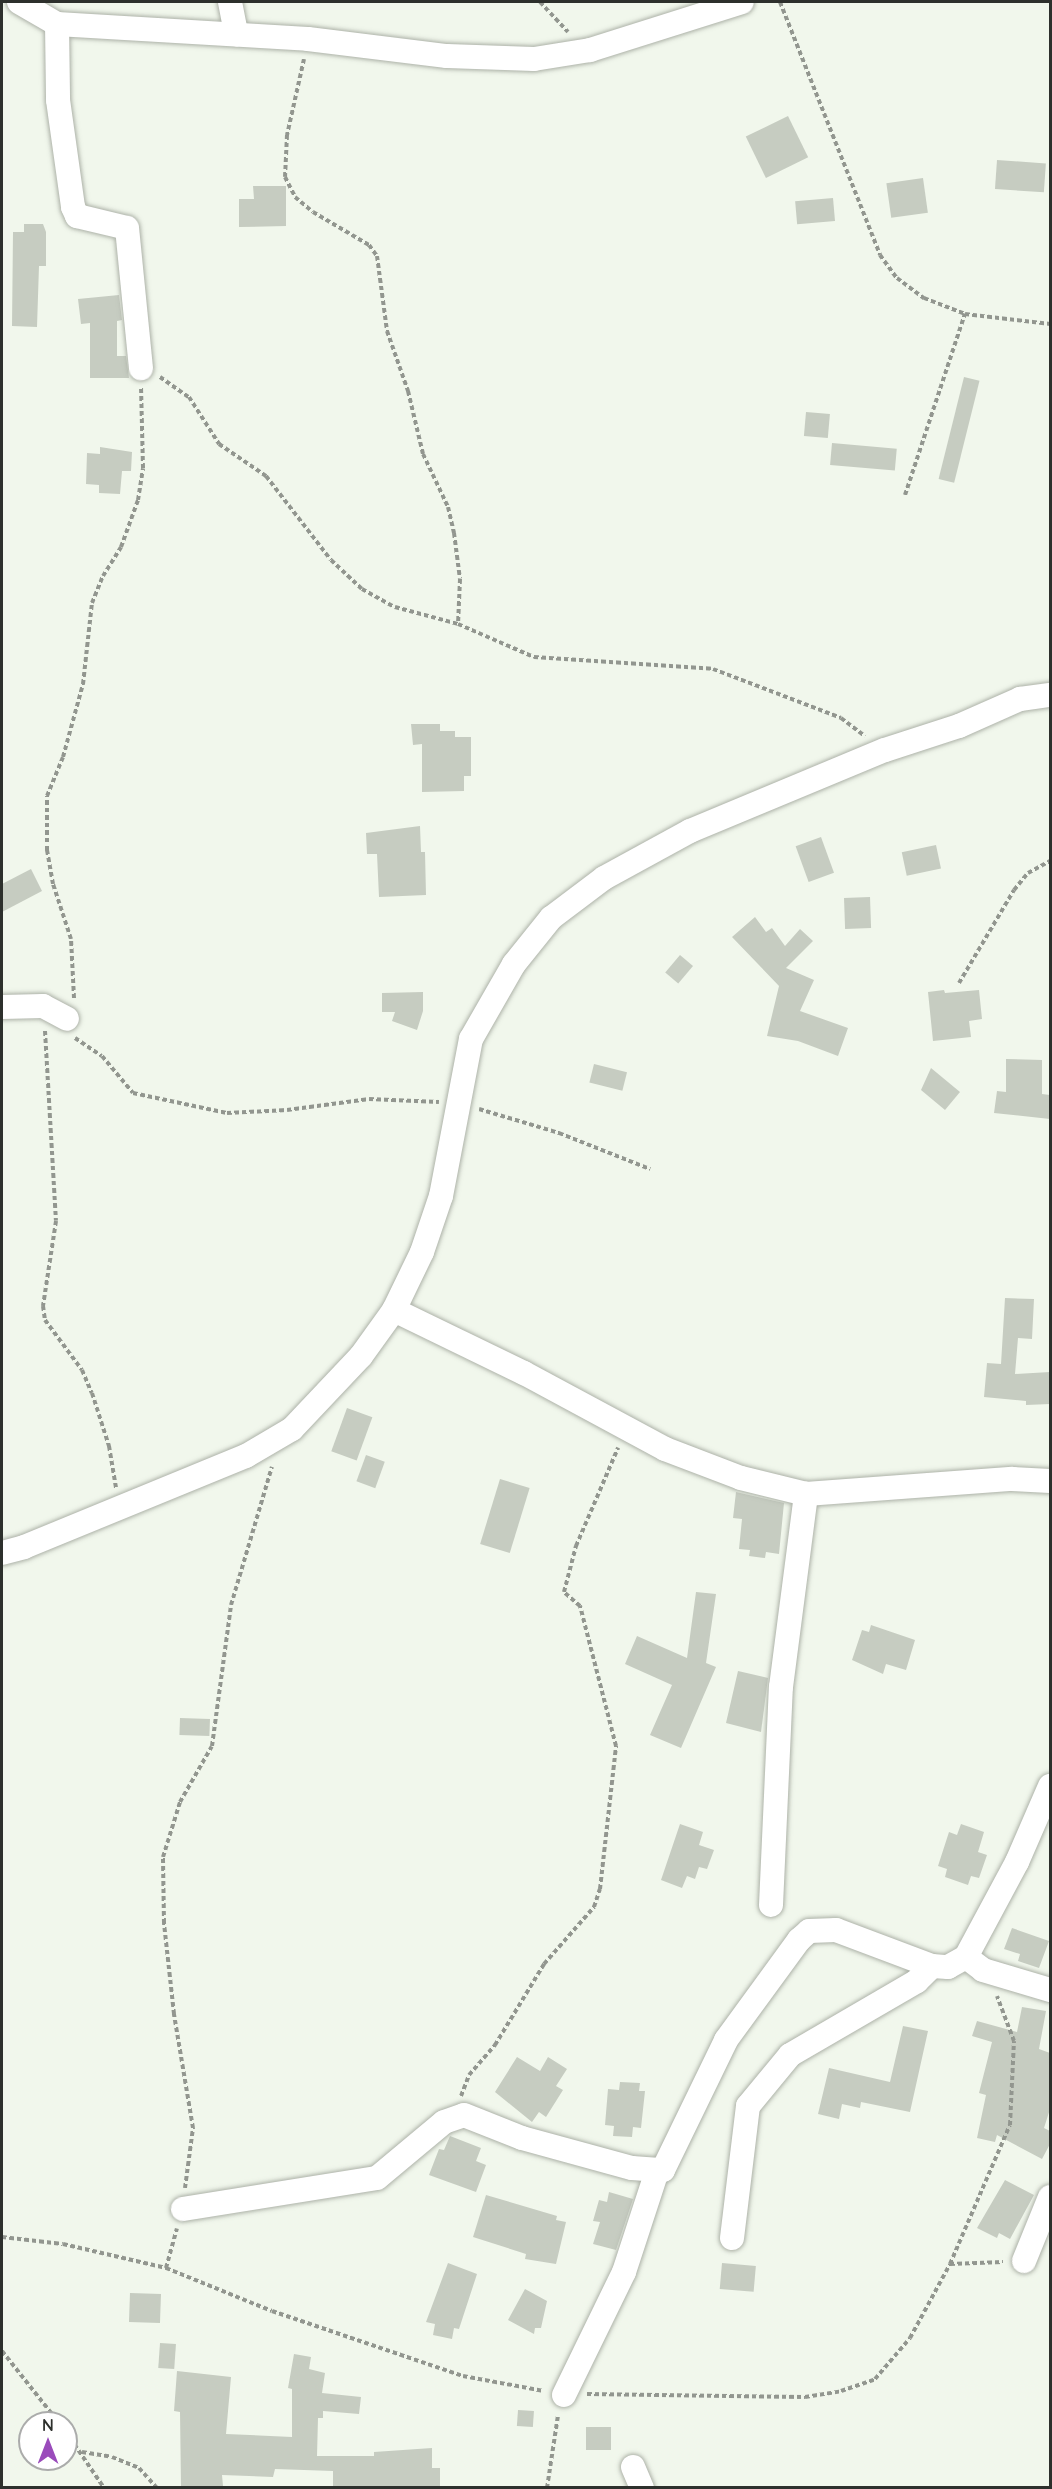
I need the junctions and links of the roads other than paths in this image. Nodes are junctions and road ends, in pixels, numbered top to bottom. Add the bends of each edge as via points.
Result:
1 (19, 2) edge
2 (230, 2) edge
3 (742, 2) edge
4 (57, 24) junction
5 (236, 34) junction
6 (141, 368) road end
7 (1050, 695) edge
8 (2, 1007) edge
9 (67, 1019) road end
10 (394, 1310) junction
11 (1050, 1481) edge
12 (806, 1494) junction
13 (2, 1552) edge
14 (1050, 1786) edge
15 (771, 1905) dead end
16 (966, 1957) junction
17 (932, 1966) junction
18 (1050, 1990) edge
19 (657, 2171) junction
20 (1050, 2197) edge
21 (183, 2209) road end
22 (732, 2238) dead end
23 (1023, 2261) dead end
24 (564, 2394) road end

1 - 4 street
2 - 5 street
3 - 5 street via 590,50 534,59
4 - 5 street
4 - 6 street via 58,100 73,207 77,216 127,228
7 - 10 street via 1020,699 690,831 604,878 550,918 514,964 471,1040 441,1196 422,1252
8 - 9 street via 43,1006
10 - 12 street via 665,1449 719,1470
10 - 13 street via 361,1356 292,1429 246,1456 24,1547
11 - 12 street via 1011,1479
12 - 15 street via 781,1687
14 - 16 street via 1017,1863
16 - 17 street via 948,1967
16 - 18 street via 983,1970
17 - 19 street via 836,1930 809,1931 764,1985 726,2040 670,2162
17 - 22 street via 917,1982 790,2055 748,2106
19 - 21 street via 522,2138 464,2115 453,2116 378,2178
19 - 24 street via 624,2272
20 - 23 street

